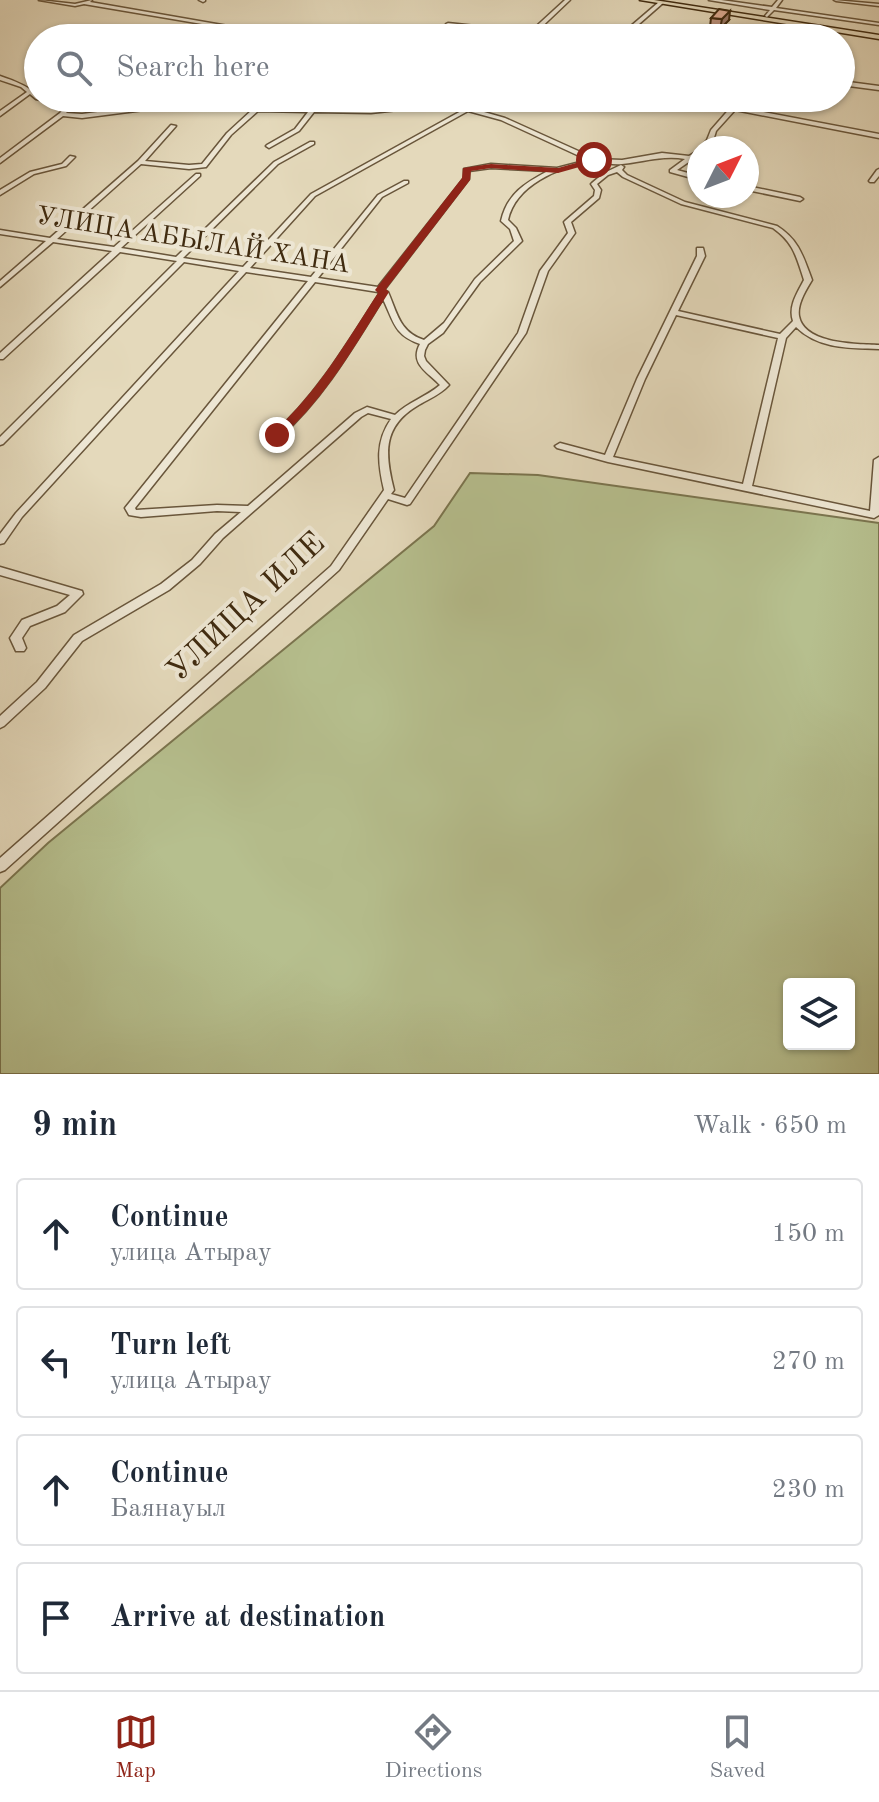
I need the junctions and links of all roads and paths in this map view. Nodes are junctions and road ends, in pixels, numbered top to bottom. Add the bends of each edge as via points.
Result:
1 (41, 0) edge
2 (271, 0) edge
3 (291, 0) edge
4 (568, 0) edge
5 (643, 0) edge
6 (711, 0) edge
7 (780, 0) edge
8 (836, 0) edge
9 (89, 1) edge
10 (661, 3) junction
11 (879, 5) edge
12 (772, 9) junction
13 (767, 16) dead end
14 (210, 24) edge
15 (542, 24) edge
16 (636, 24) edge
17 (797, 24) edge
18 (879, 24) edge
19 (855, 33) edge
20 (879, 37) edge
21 (0, 78) edge
22 (855, 85) edge
23 (24, 88) edge
24 (879, 88) edge
25 (24, 96) edge
26 (113, 112) edge
27 (254, 112) edge
28 (310, 112) edge
29 (463, 112) edge
30 (478, 112) edge
31 (731, 112) edge
32 (756, 112) edge
33 (0, 114) edge
34 (62, 114) joint
35 (173, 126) dead end
36 (712, 136) edge
37 (879, 136) edge
38 (312, 143) dead end
39 (269, 146) dead end
40 (72, 157) dead end
41 (687, 157) edge
42 (594, 160) junction
43 (687, 160) edge
44 (0, 161) edge
45 (140, 162) junction
46 (622, 166) junction
47 (558, 170) junction
48 (879, 171) edge
49 (198, 175) dead end
50 (687, 176) edge
51 (872, 181) dead end
52 (406, 182) dead end
53 (759, 190) edge
54 (0, 193) edge
55 (800, 199) dead end
56 (0, 232) edge
57 (50, 241) junction
58 (116, 250) junction
59 (700, 250) dead end
60 (180, 260) junction
61 (244, 270) junction
62 (312, 280) junction
63 (0, 285) edge
64 (382, 291) junction
65 (674, 312) junction
66 (800, 325) junction
67 (782, 337) junction
68 (425, 343) junction
69 (879, 347) edge
70 (0, 357) edge
71 (396, 418) junction
72 (277, 435) dead end
73 (0, 442) edge
74 (560, 446) dead end
75 (608, 459) junction
76 (879, 460) edge
77 (747, 488) junction
78 (386, 495) junction
79 (251, 509) junction
80 (0, 541) edge
81 (0, 571) edge
82 (20, 648) dead end
83 (0, 723) edge
84 (0, 866) edge

1 - 9 street via 75,5
2 - 3 street
4 - 15 street
5 - 10 main road
6 - 12 street
7 - 12 street
8 - 11 street
9 - 14 street
10 - 16 street
10 - 17 main road
12 - 13 street
12 - 18 street
19 - 20 main road
21 - 23 street
22 - 24 street
25 - 33 street
26 - 34 street
27 - 45 street via 204,166
28 - 39 street via 297,130
29 - 61 street via 313,195
30 - 42 street
31 - 36 street
32 - 37 street
34 - 44 street
35 - 45 street
38 - 60 street via 276,163
40 - 54 street
41 - 46 street via 661,153
42 - 46 street
42 - 47 street
43 - 50 street via 672,173
45 - 57 street
46 - 66 street via 625,176 683,203 762,223 788,236 808,280 798,299 795,316
46 - 78 street via 594,184 597,197 567,222 570,240 544,271 522,333 407,502
47 - 64 street via 466,170 467,178
47 - 68 street via 513,200 504,221 518,241 472,286 437,337
48 - 51 street
49 - 58 street
52 - 62 street via 380,196
53 - 55 street
56 - 57 street, УЛИЦА АБЫЛАЙ ХАНА
57 - 58 street, УЛИЦА АБЫЛАЙ ХАНА
57 - 63 street
58 - 60 street, УЛИЦА АБЫЛАЙ ХАНА
58 - 70 street
59 - 65 street
60 - 61 street, УЛИЦА АБЫЛАЙ ХАНА
60 - 73 street
61 - 62 street, УЛИЦА АБЫЛАЙ ХАНА
61 - 80 street
62 - 64 street, УЛИЦА АБЫЛАЙ ХАНА
62 - 79 street via 130,508 141,514
64 - 68 street via 392,318 413,340
64 - 72 street via 344,355
65 - 67 street
65 - 75 street
66 - 67 street
66 - 69 street via 828,344
67 - 77 street
68 - 71 street via 421,361 445,385
71 - 78 street via 384,438 381,460
71 - 79 street via 367,410 358,415
74 - 75 street
75 - 77 street
76 - 77 street via 874,515
78 - 84 street, УЛИЦА ИЛЕ via 335,568
79 - 83 street via 165,587 78,638 41,685
81 - 82 street via 78,594 61,609 26,623 16,638

